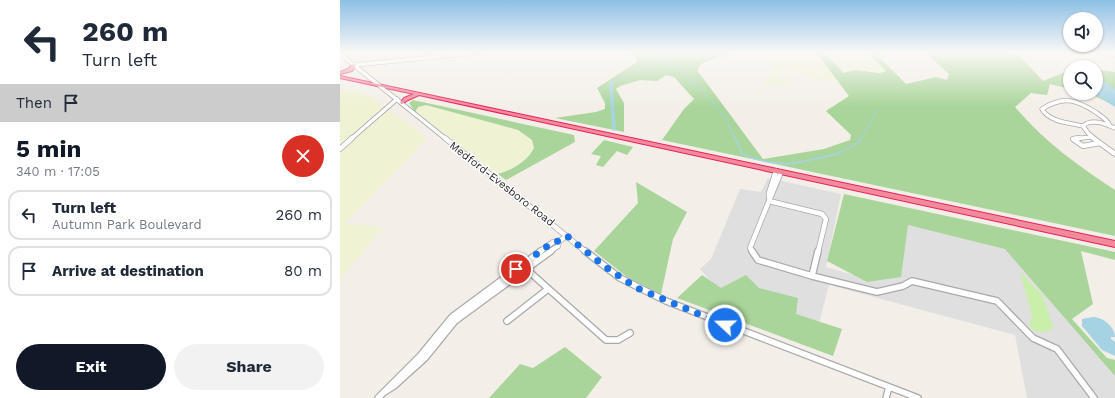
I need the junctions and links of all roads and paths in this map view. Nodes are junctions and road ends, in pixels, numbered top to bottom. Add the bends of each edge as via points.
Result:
1 (360, 71) edge
2 (340, 77) edge
3 (379, 86) junction
4 (422, 95) junction
5 (397, 99) junction
6 (402, 103) junction
7 (1083, 126) junction
8 (1110, 126) junction
9 (1115, 128) edge
10 (1091, 137) junction
11 (1100, 143) junction
12 (340, 150) edge
13 (1115, 154) edge
14 (778, 172) junction
15 (769, 200) junction
16 (567, 236) junction
17 (1115, 244) edge
18 (524, 267) junction
19 (812, 276) junction
20 (548, 289) junction
21 (508, 321) dead end
22 (630, 333) dead end
23 (889, 387) junction
24 (381, 396) edge
25 (886, 398) edge
26 (918, 398) edge
27 (1094, 398) edge

1 - 3 street, Medford-Evesboro Road
2 - 3 highway
3 - 4 highway
3 - 5 street, Medford-Evesboro Road
4 - 6 highway via 409,97
4 - 14 highway
5 - 6 street, Medford-Evesboro Road
5 - 12 street
6 - 16 street, Medford-Evesboro Road
7 - 8 street via 1090,122
7 - 8 street via 1053,119 1042,109 1061,99 1073,100 1107,120
7 - 10 street
8 - 9 street
10 - 11 street
10 - 11 street via 1073,139 1083,146
11 - 13 street
14 - 15 street
14 - 17 highway
15 - 19 street via 825,216
15 - 19 street via 750,248 752,253 758,260
16 - 18 street via 559,241 558,246
16 - 23 street, Medford-Evesboro Road via 604,266 637,288 662,300
18 - 20 street
18 - 24 street via 456,321 425,358
19 - 27 street via 878,292 912,281 997,301 1033,338 1057,349
20 - 21 street
20 - 22 street via 606,340 622,340
23 - 25 street
23 - 26 street, Medford-Evesboro Road

